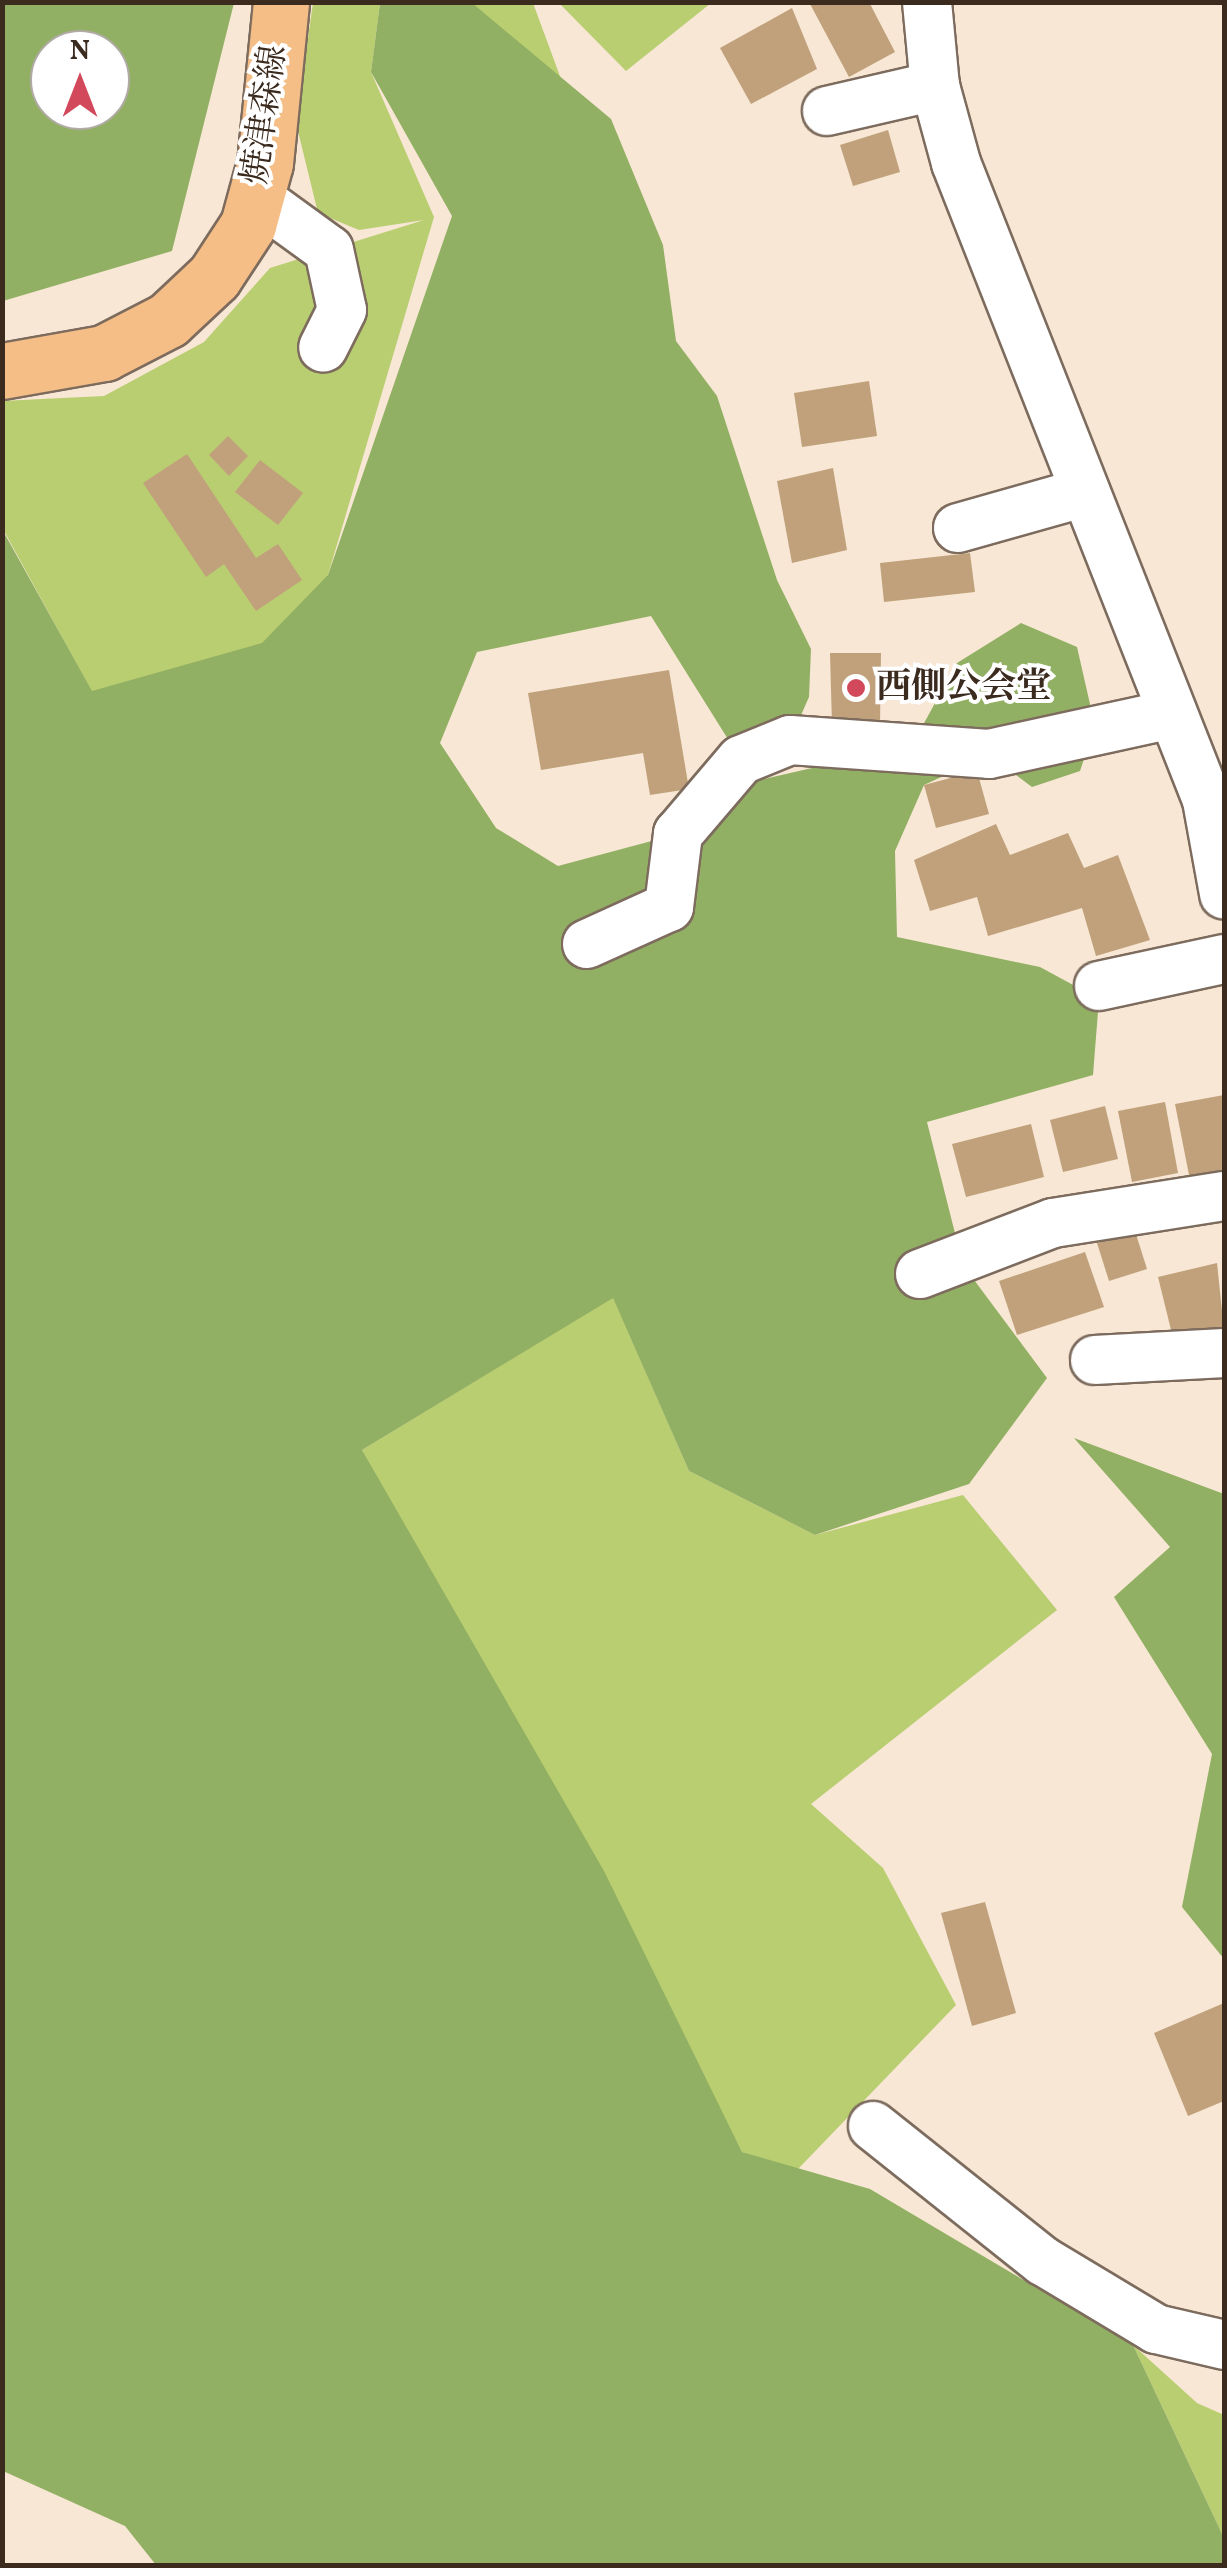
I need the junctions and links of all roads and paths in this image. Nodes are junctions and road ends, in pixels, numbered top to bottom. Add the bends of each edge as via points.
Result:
1 (281, 2) edge
2 (927, 2) edge
3 (934, 86) junction
4 (827, 111) dead end
5 (256, 197) junction
6 (323, 348) dead end
7 (2, 371) edge
8 (1085, 492) junction
9 (958, 528) dead end
10 (1172, 714) junction
11 (1224, 894) edge
12 (587, 944) dead end
13 (1224, 959) edge
14 (1099, 986) dead end
15 (1224, 1196) edge
16 (920, 1274) dead end
17 (1224, 1353) edge
18 (1095, 1360) dead end
19 (873, 2126) dead end
20 (1224, 2345) edge

1 - 5 main road, 焼津森線
2 - 3 street
3 - 4 street
3 - 8 street
5 - 6 street via 329,250 342,310
5 - 7 main road, 焼津森線 via 214,277 168,320 104,353
8 - 9 street
8 - 10 street
10 - 11 street via 1206,800
10 - 12 street via 990,754 790,740 741,760 678,834 668,908
13 - 14 street
15 - 16 street via 1054,1222
17 - 18 street
19 - 20 street via 1043,2261 1156,2329

